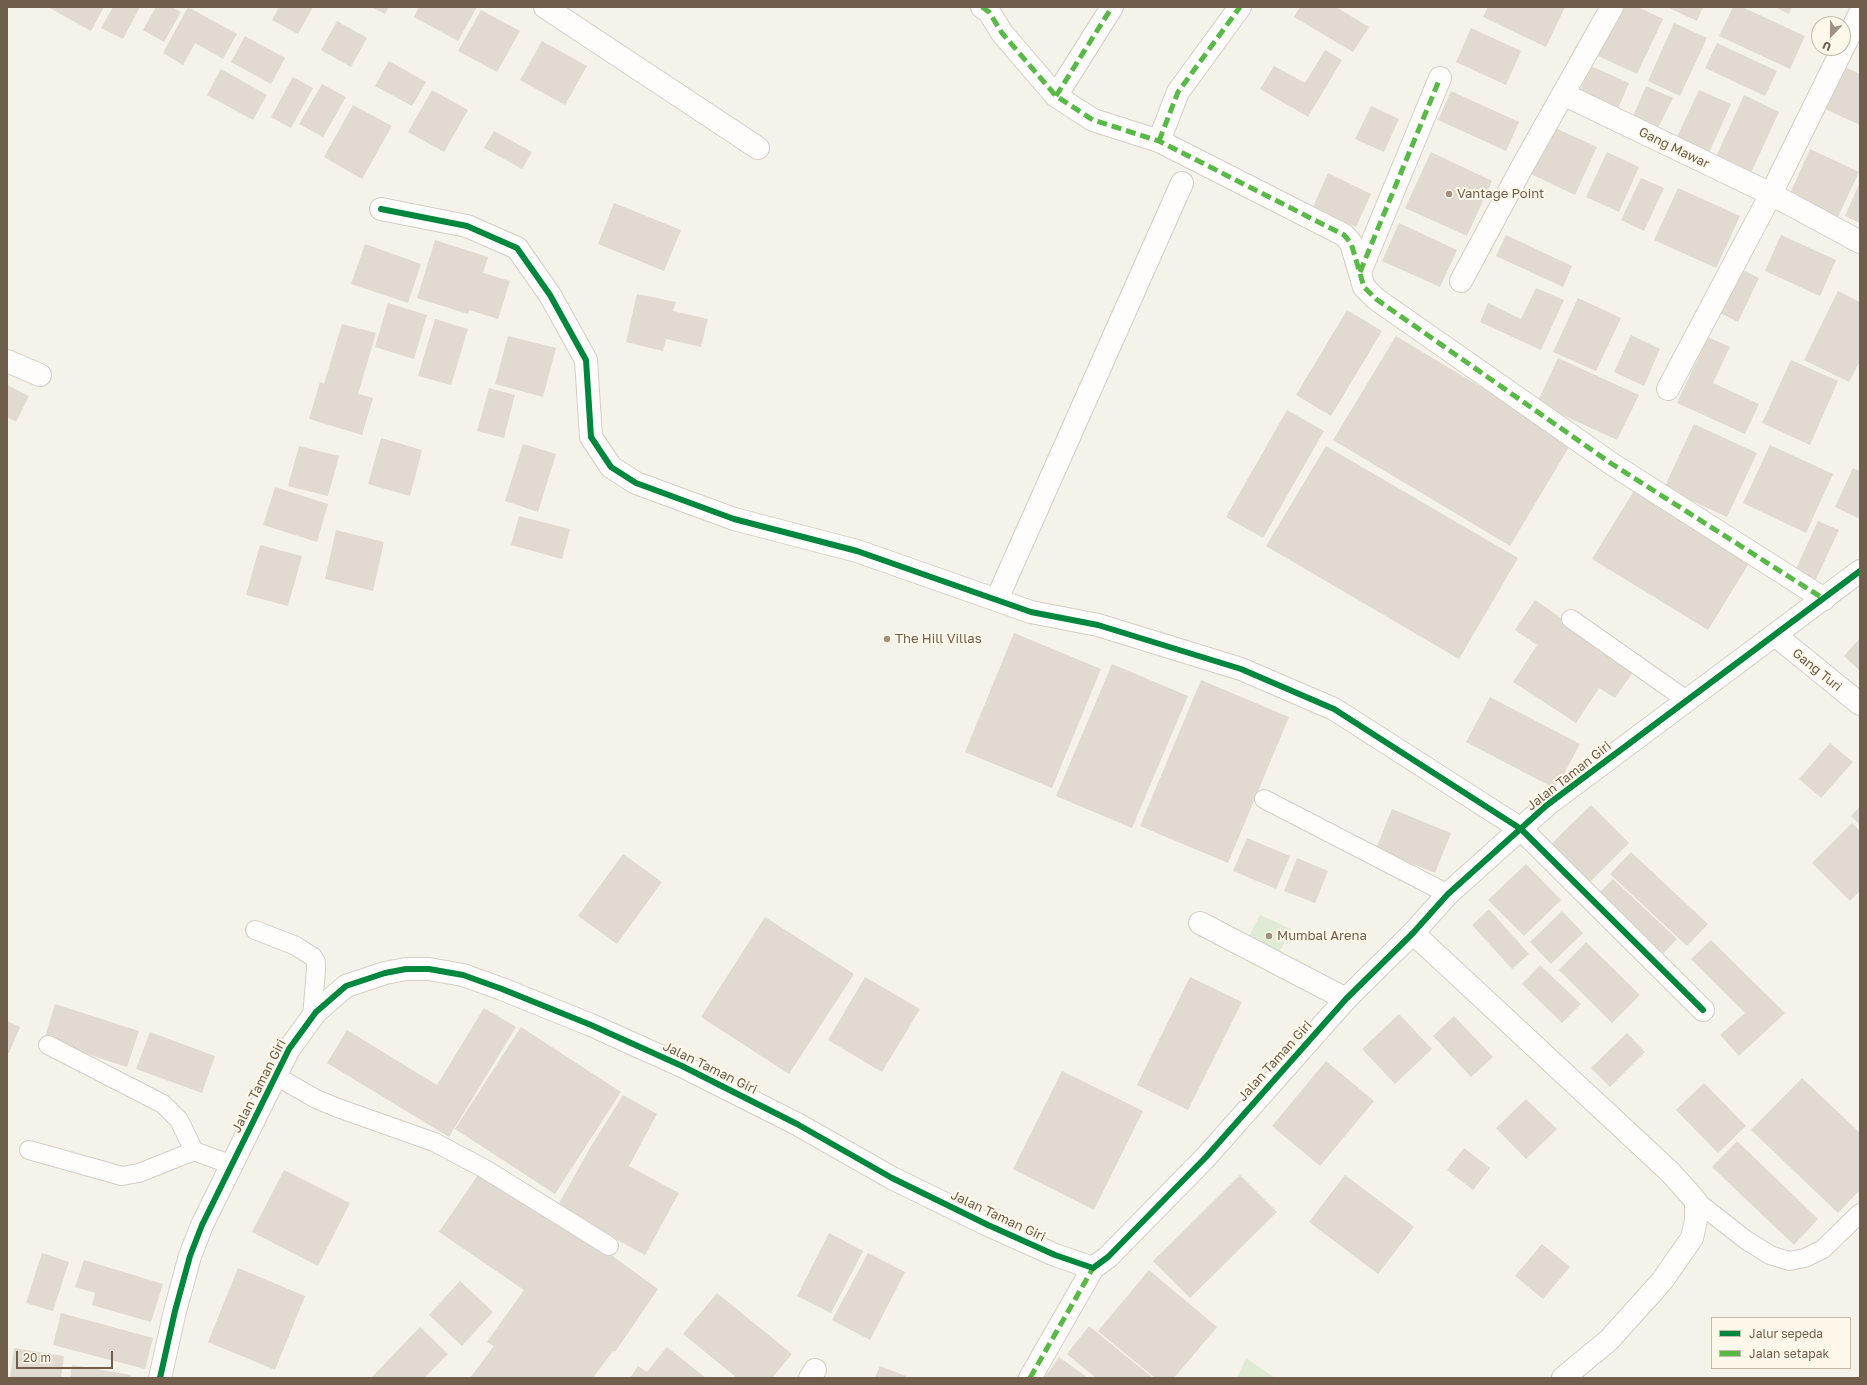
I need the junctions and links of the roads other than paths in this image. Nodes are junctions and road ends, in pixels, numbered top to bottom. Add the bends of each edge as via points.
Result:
1 (545, 7) edge
2 (982, 7) edge
3 (1112, 7) edge
4 (1240, 7) edge
5 (1612, 7) edge
6 (1860, 13) edge
7 (1851, 32) edge
8 (1839, 56) edge
9 (1440, 78) dead end
10 (1562, 94) junction
11 (1056, 96) junction
12 (1159, 141) junction
13 (758, 148) dead end
14 (1182, 183) dead end
15 (1771, 194) junction
16 (381, 209) dead end
17 (1860, 242) edge
18 (1360, 272) junction
19 (1461, 282) dead end
20 (7, 361) edge
21 (40, 375) dead end
22 (1668, 389) dead end
23 (1860, 571) edge
24 (998, 599) junction
25 (1824, 599) junction
26 (1571, 619) dead end
27 (1775, 635) junction
28 (1688, 701) junction
29 (1860, 704) edge
30 (1264, 799) dead end
31 (1521, 829) junction
32 (1448, 894) junction
33 (1200, 923) dead end
34 (255, 930) dead end
35 (1413, 933) junction
36 (1346, 999) junction
37 (1703, 1010) dead end
38 (312, 1017) junction
39 (48, 1045) dead end
40 (276, 1076) junction
41 (29, 1150) dead end
42 (194, 1151) junction
43 (232, 1165) junction
44 (1696, 1201) junction
45 (1860, 1212) edge
46 (609, 1246) dead end
47 (1093, 1268) junction
48 (160, 1378) edge
49 (1030, 1378) edge
50 (1563, 1378) edge

1 - 13 street
2 - 11 street via 989,12 1002,33
3 - 11 street
4 - 12 street via 1178,92
5 - 10 street
6 - 7 street
8 - 15 street
9 - 18 street
10 - 15 street, Gang Mawar
10 - 19 street
11 - 12 street via 1093,120
12 - 18 street via 1344,235 1351,244
14 - 24 street
15 - 17 street, Gang Mawar
15 - 22 street
16 - 24 street via 467,226 517,248 550,296 586,360 592,437 611,467 636,483 734,519 857,551
18 - 25 street via 1367,291 1382,304 1612,464
20 - 21 street
23 - 25 street, Jalan Taman Giri
24 - 31 street via 1031,612 1098,625 1242,669 1334,709
25 - 27 street, Jalan Taman Giri
26 - 28 lane
27 - 28 street, Jalan Taman Giri
27 - 29 street, Gang Turi
28 - 31 street, Jalan Taman Giri via 1599,765 1547,805
30 - 32 lane
31 - 32 street, Jalan Taman Giri
31 - 37 street
32 - 35 street, Jalan Taman Giri
33 - 36 street
34 - 38 lane via 296,946 313,957 316,962 316,976
35 - 36 street, Jalan Taman Giri
35 - 44 street via 1670,1172
36 - 47 street, Jalan Taman Giri via 1206,1157 1108,1257
38 - 40 street, Jalan Taman Giri via 289,1049
38 - 47 street, Jalan Taman Giri via 346,986 386,973 406,969 429,969 463,975 591,1025 682,1066 797,1124 892,1178 981,1222
39 - 42 lane via 163,1104 179,1120
40 - 43 street, Jalan Taman Giri
40 - 46 lane via 316,1099 434,1142 485,1169
41 - 42 lane via 122,1176 139,1174
42 - 43 lane
43 - 48 street, Jalan Taman Giri via 202,1225 190,1256
44 - 45 lane via 1746,1240 1770,1254 1790,1261 1823,1249
44 - 50 street via 1696,1220 1692,1238 1662,1281 1609,1340
47 - 49 street

